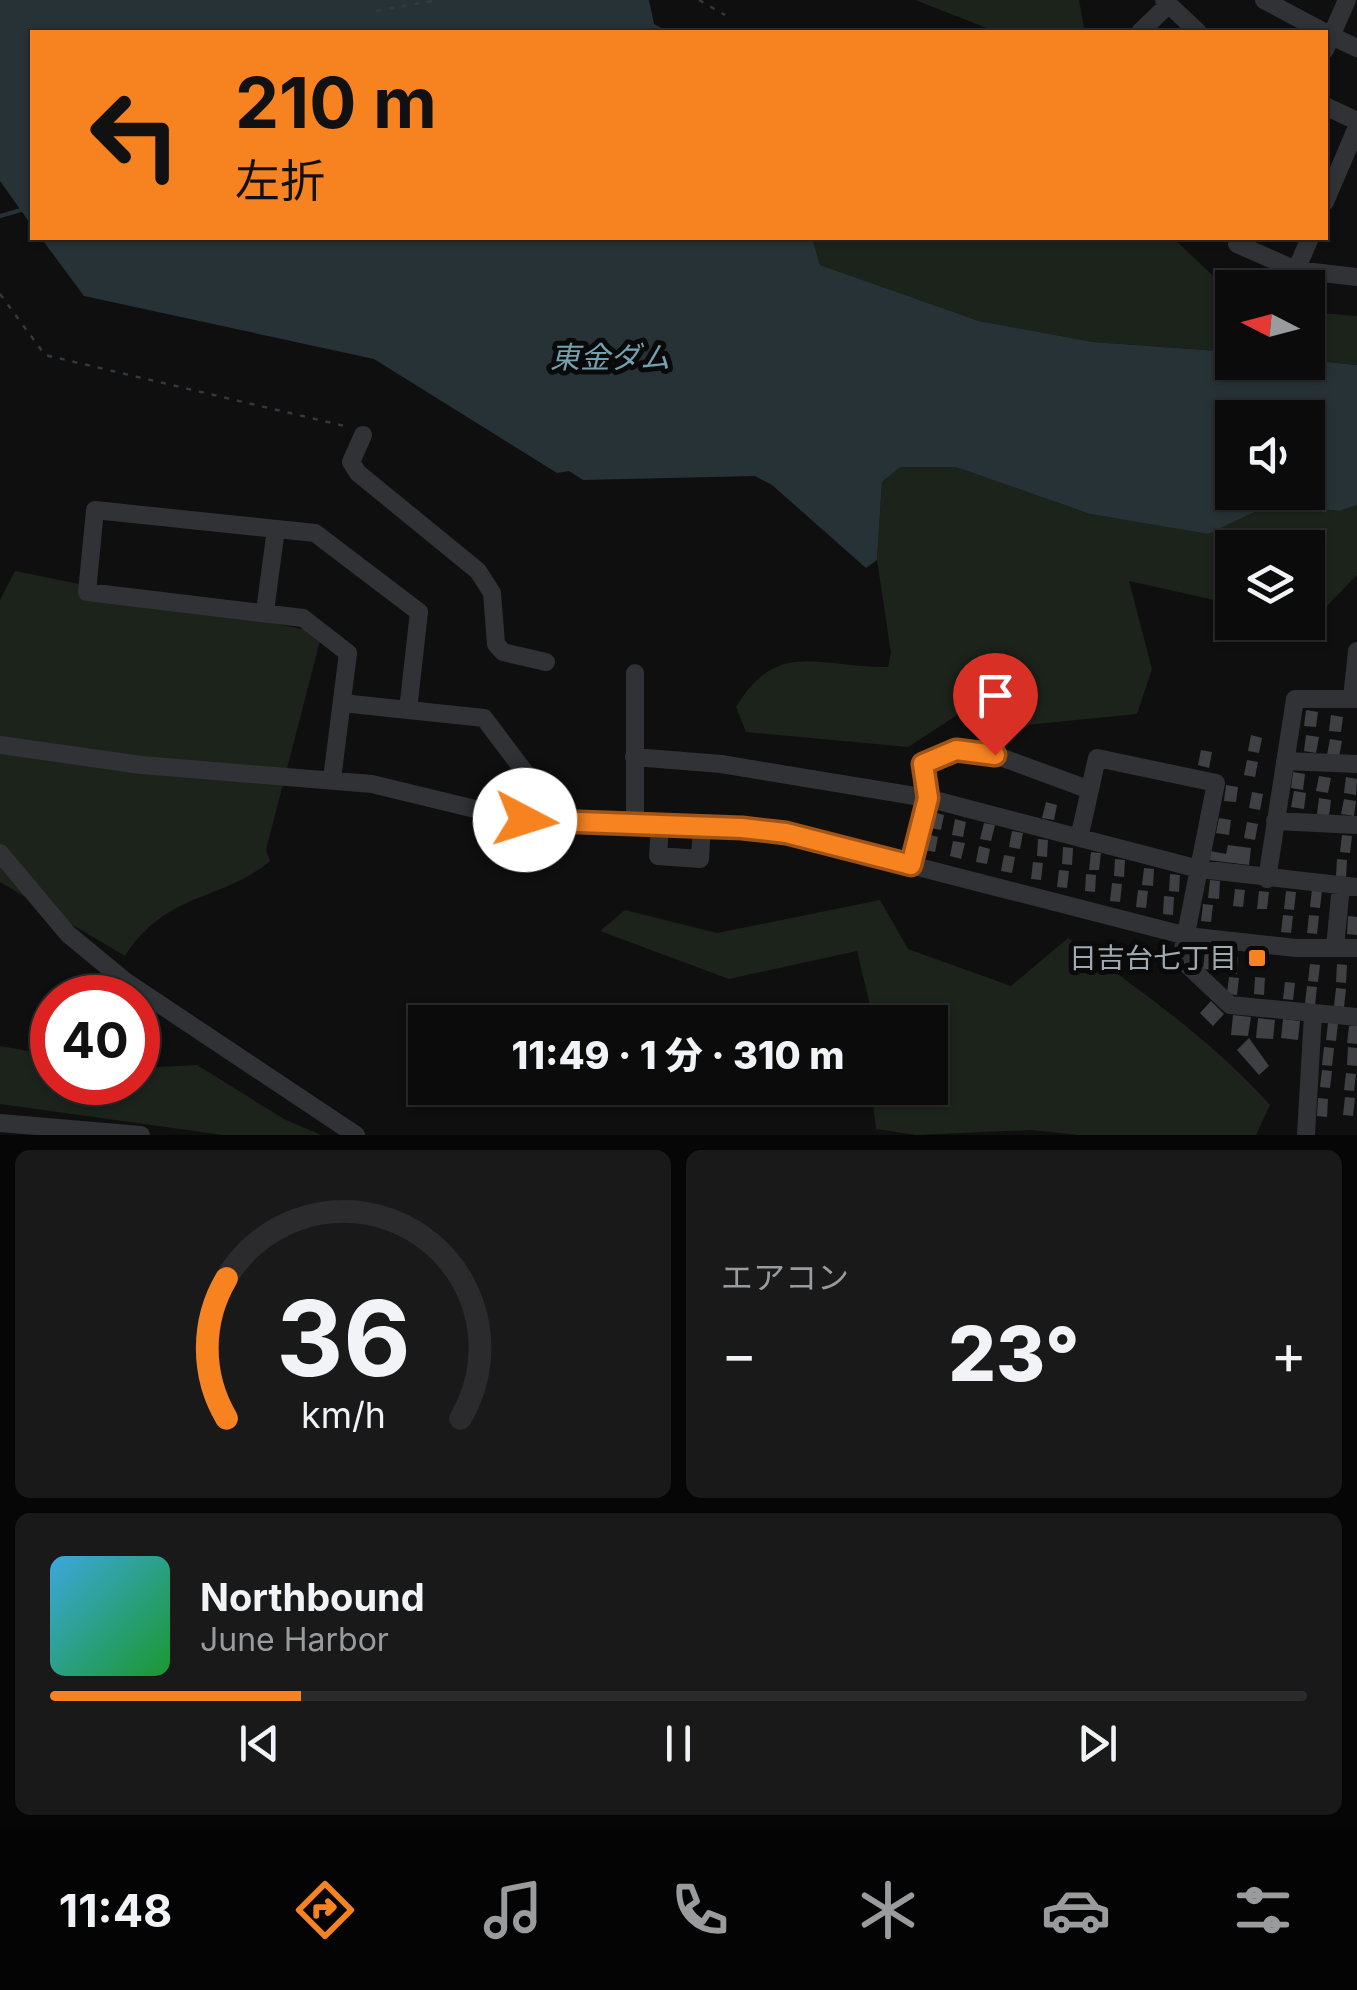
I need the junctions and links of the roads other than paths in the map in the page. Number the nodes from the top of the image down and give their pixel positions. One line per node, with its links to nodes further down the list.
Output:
1 (1264, 0): 6 (street)
2 (1347, 0): 7 (street)
3 (1165, 3): 4 (street); 5 (street)
4 (1142, 30)
5 (1196, 30)
6 (1313, 30)
7 (1328, 34)
8 (1328, 39): 9 (street)
9 (1357, 48)
10 (1328, 108): 11 (street)
11 (1357, 124): 12 (street)
12 (1328, 195)
13 (1239, 240): 15 (street)
14 (1309, 240): 15 (street)
15 (1296, 270)
16 (1325, 273): 17 (street)
17 (1356, 276)
18 (363, 435): 22 (street)
19 (276, 528): 20 (street); 20 (street); 26 (street)
20 (265, 612): 25 (street)
21 (1357, 651): 24 (street)
22 (546, 662)
23 (635, 674): 28 (street)
24 (1355, 699): 29 (street)
25 (342, 703): 26 (street); 31 (street)
26 (408, 710): 34 (street)
27 (0, 745): 31 (street)
28 (634, 757): 33 (street); 36 (street)
29 (1285, 761): 30 (street); 35 (street)
30 (1357, 764)
31 (332, 779): 34 (street)
32 (1090, 790): 33 (street); 40 (street); 43 (street)
33 (928, 798): 40 (street); 42 (street)
34 (525, 820): 36 (street)
35 (1275, 820): 39 (street); 44 (street)
36 (635, 825): 37 (street)
37 (660, 825): 38 (street); 38 (street)
38 (702, 825): 42 (street)
39 (1357, 825)
40 (1080, 834): 43 (street)
41 (0, 853): 53 (street)
42 (911, 865): 46 (street)
43 (1200, 869): 44 (street); 46 (street)
44 (1267, 880): 45 (street)
45 (1349, 886): 47 (street)
46 (1187, 936): 47 (street); 49 (street)
47 (1335, 947): 48 (street)
48 (1357, 948)
49 (1313, 1015): 50 (street); 54 (street)
50 (1357, 1017)
51 (0, 1123): 52 (street)
52 (140, 1135)
53 (356, 1135)
54 (1306, 1135)

